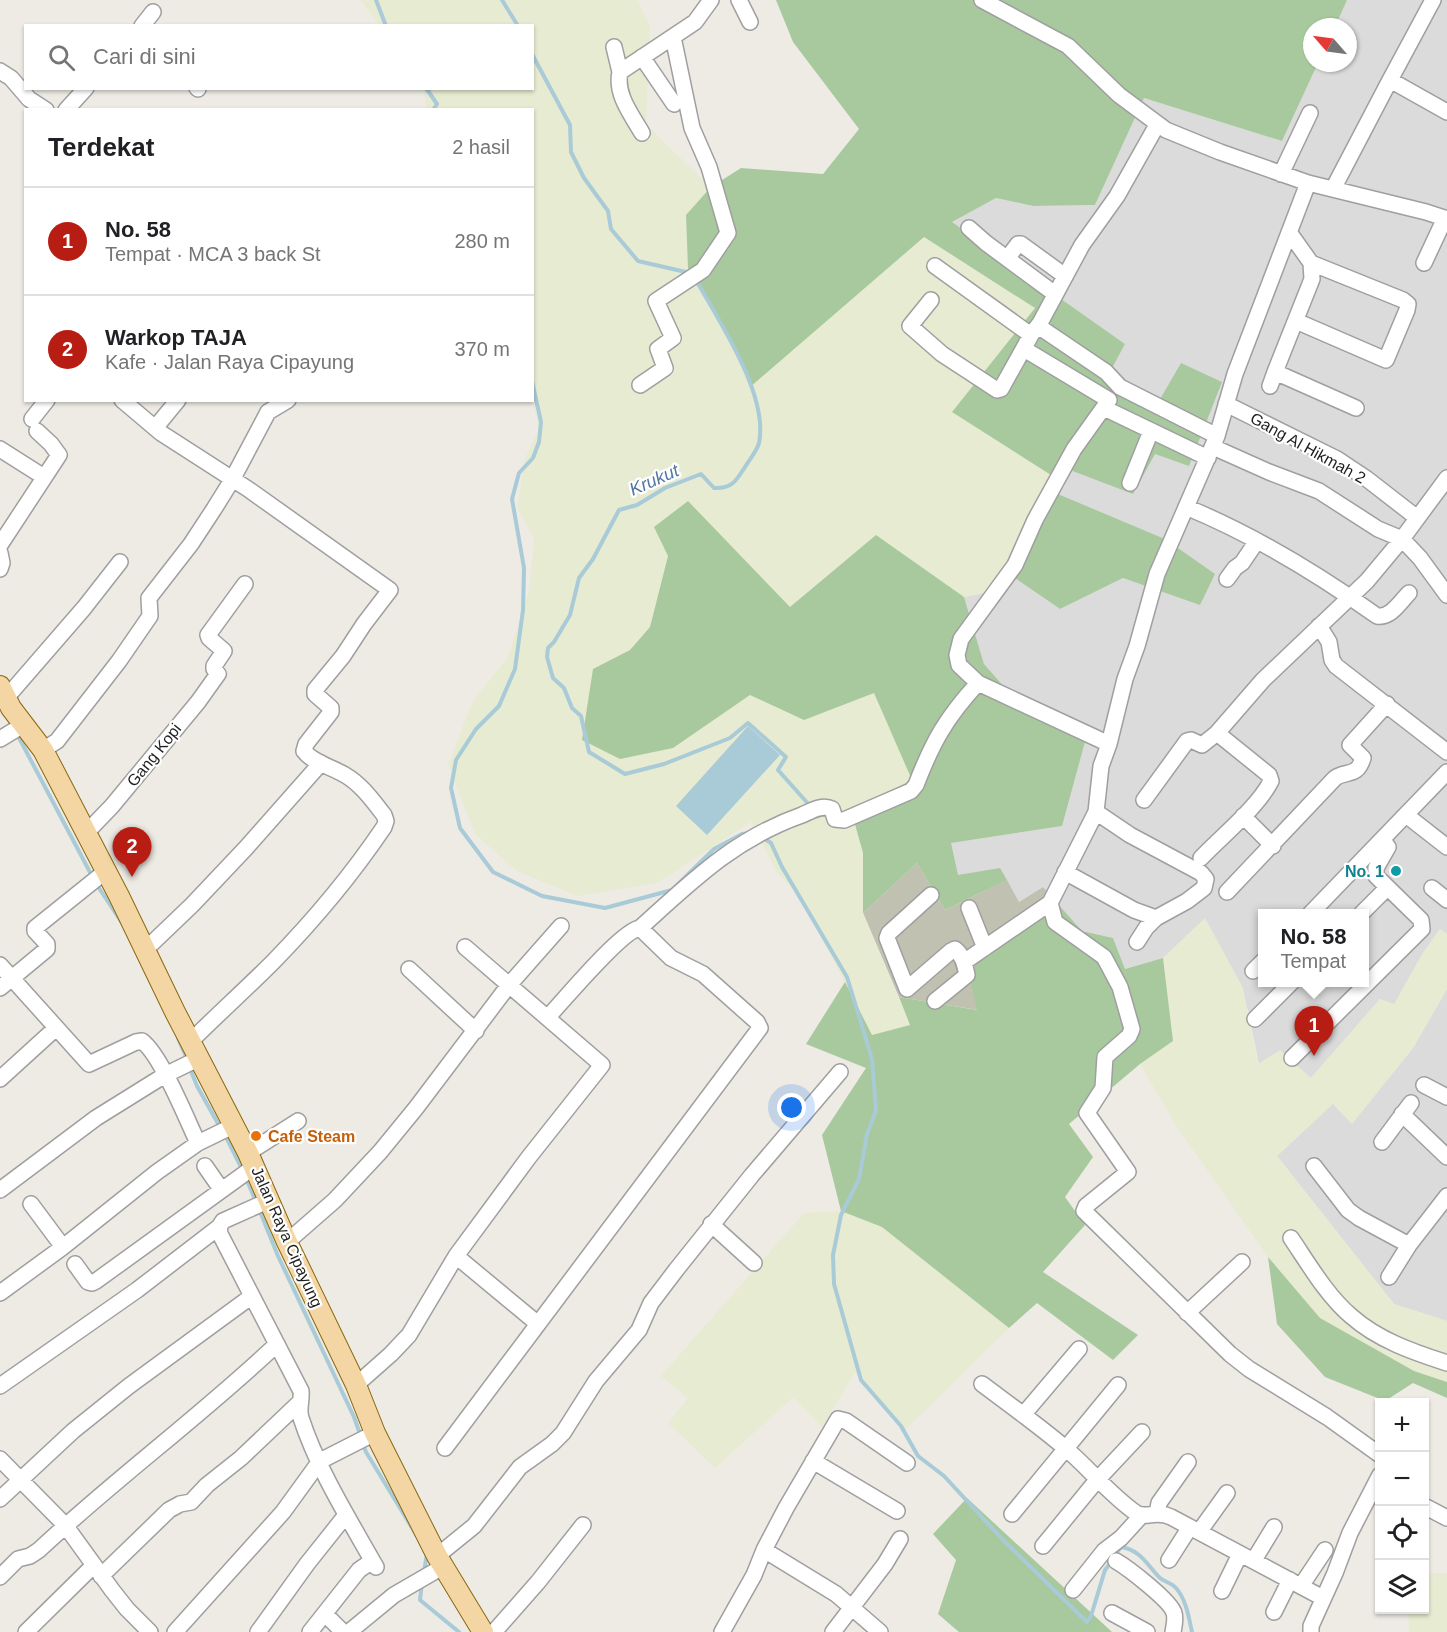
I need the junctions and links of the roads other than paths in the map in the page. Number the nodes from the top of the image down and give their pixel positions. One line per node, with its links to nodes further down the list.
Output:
1 (711, 0): 8 (street)
2 (740, 0): 6 (street)
3 (982, 0): 20 (street)
4 (1433, 0): 13 (street)
5 (153, 12): 7 (street)
6 (750, 22)
7 (144, 24)
8 (673, 38): 10 (street); 38 (street)
9 (615, 47): 12 (street)
10 (642, 57): 12 (street); 15 (street)
11 (0, 71): 16 (street)
12 (620, 72): 21 (street)
13 (1390, 80): 18 (street); 24 (street)
14 (84, 90): 17 (street)
15 (674, 104)
16 (43, 108)
17 (68, 108)
18 (1447, 112)
19 (1310, 113): 22 (street)
20 (1157, 125): 22 (street); 32 (street)
21 (642, 133)
22 (1281, 174): 23 (street)
23 (1308, 183): 24 (street); 27 (street)
24 (1333, 189): 25 (street)
25 (1446, 218): 29 (street)
26 (969, 228): 33 (street)
27 (1289, 232): 30 (street); 43 (street)
28 (1012, 252): 32 (street)
29 (1424, 262)
30 (1311, 263): 35 (street); 35 (street)
31 (935, 266): 36 (street)
32 (1065, 276): 33 (street)
33 (1055, 294): 36 (street)
34 (931, 300): 37 (street)
35 (1296, 321): 45 (street)
36 (1035, 330): 37 (street); 48 (street)
37 (1024, 349): 44 (street)
38 (640, 385)
39 (46, 402): 50 (street)
40 (124, 402): 46 (street)
41 (176, 402): 46 (street)
42 (285, 402): 52 (street)
43 (1226, 404): 48 (street); 55 (street, Gang Al Hikmah 2)
44 (1104, 408): 47 (street); 68 (street)
45 (1356, 408)
46 (155, 428): 52 (street)
47 (1151, 431): 48 (street); 53 (street)
48 (1212, 447): 54 (street); 56 (street)
49 (0, 449): 50 (street)
50 (44, 477): 58 (street)
51 (1447, 478): 55 (street)
52 (232, 480): 75 (street); 77 (street)
53 (1130, 483)
54 (1186, 507): 57 (street); 74 (street)
55 (1416, 518): 56 (street)
56 (1402, 539): 65 (street); 66 (street)
57 (1257, 541): 62 (street); 66 (street)
58 (0, 545)
59 (0, 553): 61 (street)
60 (120, 562): 69 (street)
61 (0, 569)
62 (1227, 579)
63 (245, 584): 83 (street, Gang Kopi)
64 (1409, 593): 66 (street)
65 (1447, 595)
66 (1352, 598): 67 (street)
67 (1318, 626): 70 (street); 72 (street)
68 (978, 683): 74 (street); 101 (street)
69 (3, 692): 71 (main road, Jalan Raya Cipayung)
70 (1387, 705): 76 (street); 85 (street)
71 (21, 726): 73 (street); 75 (main road, Jalan Raya Cipayung)
72 (1217, 733): 79 (street); 82 (street)
73 (2, 737)
74 (1109, 744): 80 (street)
75 (43, 750): 83 (main road, Jalan Raya Cipayung)
76 (1447, 752)
77 (321, 763): 105 (street); 119 (street)
78 (1447, 771): 81 (street)
79 (1144, 800)
80 (1096, 812): 88 (street); 99 (street)
81 (1406, 815): 84 (street); 86 (street)
82 (1243, 816): 85 (street); 87 (street)
83 (86, 833): 89 (main road, Jalan Raya Cipayung)
84 (1383, 840): 90 (street); 97 (street)
85 (1273, 846): 92 (street)
86 (1447, 847)
87 (1201, 858)
88 (1065, 872): 95 (street); 99 (street)
89 (103, 873): 105 (main road, Jalan Raya Cipayung); 110 (street)
90 (1387, 888): 98 (street); 109 (street)
91 (1432, 888): 94 (street)
92 (1227, 892)
93 (931, 895): 106 (street)
94 (1447, 900)
95 (1050, 903): 104 (street); 152 (street)
96 (969, 908): 104 (street)
97 (1315, 909)
98 (1366, 909)
99 (1156, 918): 102 (street)
100 (561, 926): 111 (street)
101 (640, 928): 115 (street); 153 (street)
102 (1137, 942)
103 (465, 947): 111 (street)
104 (985, 948): 106 (street)
105 (146, 949): 119 (main road, Jalan Raya Cipayung)
106 (964, 962): 114 (street)
107 (0, 965): 110 (street)
108 (409, 969): 118 (street)
109 (1369, 982)
110 (6, 983): 117 (street)
111 (509, 985): 115 (street); 118 (street)
112 (1287, 987): 116 (street)
113 (1364, 987): 120 (street)
114 (935, 1001)
115 (548, 1017): 145 (street)
116 (1255, 1019)
117 (56, 1028): 122 (street); 123 (street)
118 (476, 1031): 142 (street)
119 (196, 1053): 122 (street); 127 (main road, Jalan Raya Cipayung)
120 (1292, 1058)
121 (840, 1072): 139 (street)
122 (169, 1073): 128 (street); 135 (street)
123 (0, 1079)
124 (1424, 1085): 125 (street)
125 (1447, 1097)
126 (298, 1121): 132 (street)
127 (234, 1125): 128 (street); 132 (main road, Jalan Raya Cipayung)
128 (204, 1140): 144 (street)
129 (1382, 1142): 130 (street)
130 (1447, 1157)
131 (205, 1166): 134 (street)
132 (248, 1166): 134 (street); 137 (main road, Jalan Raya Cipayung)
133 (1314, 1166): 143 (street)
134 (221, 1189): 148 (street)
135 (0, 1190)
136 (1447, 1196): 143 (street)
137 (267, 1201): 140 (street); 142 (main road, Jalan Raya Cipayung)
138 (31, 1204): 144 (street)
139 (711, 1224): 146 (street); 196 (street)
140 (219, 1227): 151 (street); 160 (street)
141 (1290, 1238): 156 (street)
142 (287, 1242): 158 (main road, Jalan Raya Cipayung)
143 (1409, 1245): 149 (street)
144 (63, 1247): 150 (street)
145 (456, 1256): 153 (street); 158 (street)
146 (754, 1263)
147 (1242, 1263): 152 (street)
148 (75, 1264)
149 (1389, 1277)
150 (0, 1293)
151 (252, 1296): 154 (street); 173 (street)
152 (1187, 1313): 167 (street)
153 (538, 1324): 165 (street)
154 (277, 1344): 161 (street); 185 (street)
155 (1079, 1349): 162 (street)
156 (1447, 1363)
157 (982, 1384): 162 (street)
158 (356, 1385): 164 (main road, Jalan Raya Cipayung)
159 (1118, 1385): 166 (street)
160 (0, 1386)
161 (300, 1402): 169 (street); 197 (street)
162 (1023, 1415): 166 (street)
163 (1142, 1431): 174 (street)
164 (372, 1434): 169 (street); 196 (main road, Jalan Raya Cipayung)
165 (446, 1448)
166 (1065, 1448): 174 (street); 181 (street)
167 (1376, 1452)
168 (0, 1459): 173 (street)
169 (320, 1461): 182 (street); 209 (street)
170 (813, 1461): 172 (street); 179 (street); 191 (street)
171 (1188, 1462): 180 (street)
172 (906, 1463)
173 (21, 1479): 177 (street); 185 (street)
174 (1096, 1480): 183 (street); 190 (street)
175 (1375, 1486): 202 (street)
176 (1227, 1493): 188 (street)
177 (0, 1499)
178 (1429, 1508): 184 (street)
179 (897, 1511)
180 (1157, 1513): 183 (street); 188 (street)
181 (1012, 1514)
182 (346, 1515): 210 (street); 211 (street)
183 (1141, 1516): 200 (street)
184 (1447, 1518)
185 (65, 1525): 197 (street); 198 (street)
186 (583, 1525): 215 (street)
187 (1274, 1527): 193 (street)
188 (1194, 1529): 193 (street); 194 (street)
189 (900, 1539): 203 (street)
190 (1043, 1546)
191 (764, 1550): 203 (street); 216 (street)
192 (1325, 1550): 199 (street)
193 (1247, 1557): 199 (street); 201 (street)
194 (1169, 1560)
195 (1116, 1561): 220 (street)
196 (437, 1566): 213 (street); 214 (main road, Jalan Raya Cipayung)
197 (97, 1571): 207 (street); 208 (street)
198 (0, 1577)
199 (1295, 1583): 202 (street); 204 (street)
200 (1073, 1590)
201 (1222, 1591)
202 (1323, 1598): 221 (street)
203 (851, 1606): 217 (street); 218 (street)
204 (1274, 1612)
205 (1112, 1613): 219 (street)
206 (330, 1620): 212 (street)
207 (26, 1632)
208 (150, 1632)
209 (175, 1632)
210 (258, 1632)
211 (310, 1632)
212 (343, 1632)
213 (349, 1632)
214 (483, 1632)
215 (494, 1632)
216 (722, 1632)
217 (833, 1632)
218 (880, 1632)
219 (1147, 1632)
220 (1173, 1632)
221 (1311, 1632)

